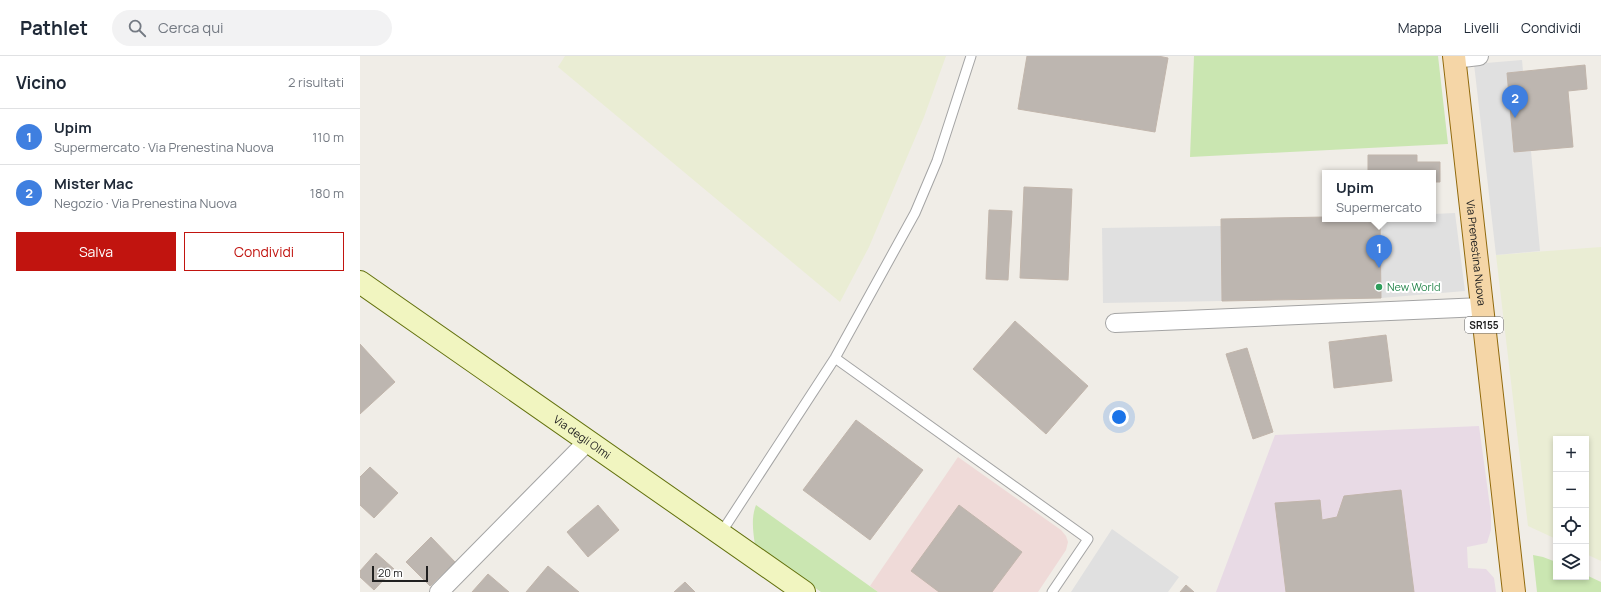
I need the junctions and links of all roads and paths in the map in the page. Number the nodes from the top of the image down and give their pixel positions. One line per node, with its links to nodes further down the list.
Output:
1 (971, 56): 7 (lane)
2 (1479, 56): 3 (street)
3 (1454, 57): 5 (main road, Via Prenestina Nuova / SR155)
4 (360, 282): 8 (street, Via degli Olmi)
5 (1482, 307): 6 (street); 13 (main road, Via Prenestina Nuova / SR155)
6 (1115, 323)
7 (835, 358): 9 (lane); 12 (lane)
8 (588, 441): 9 (street, Via degli Olmi); 10 (street)
9 (721, 533): 11 (street, Via degli Olmi)
10 (439, 592)
11 (804, 592)
12 (1052, 592)
13 (1514, 592)

